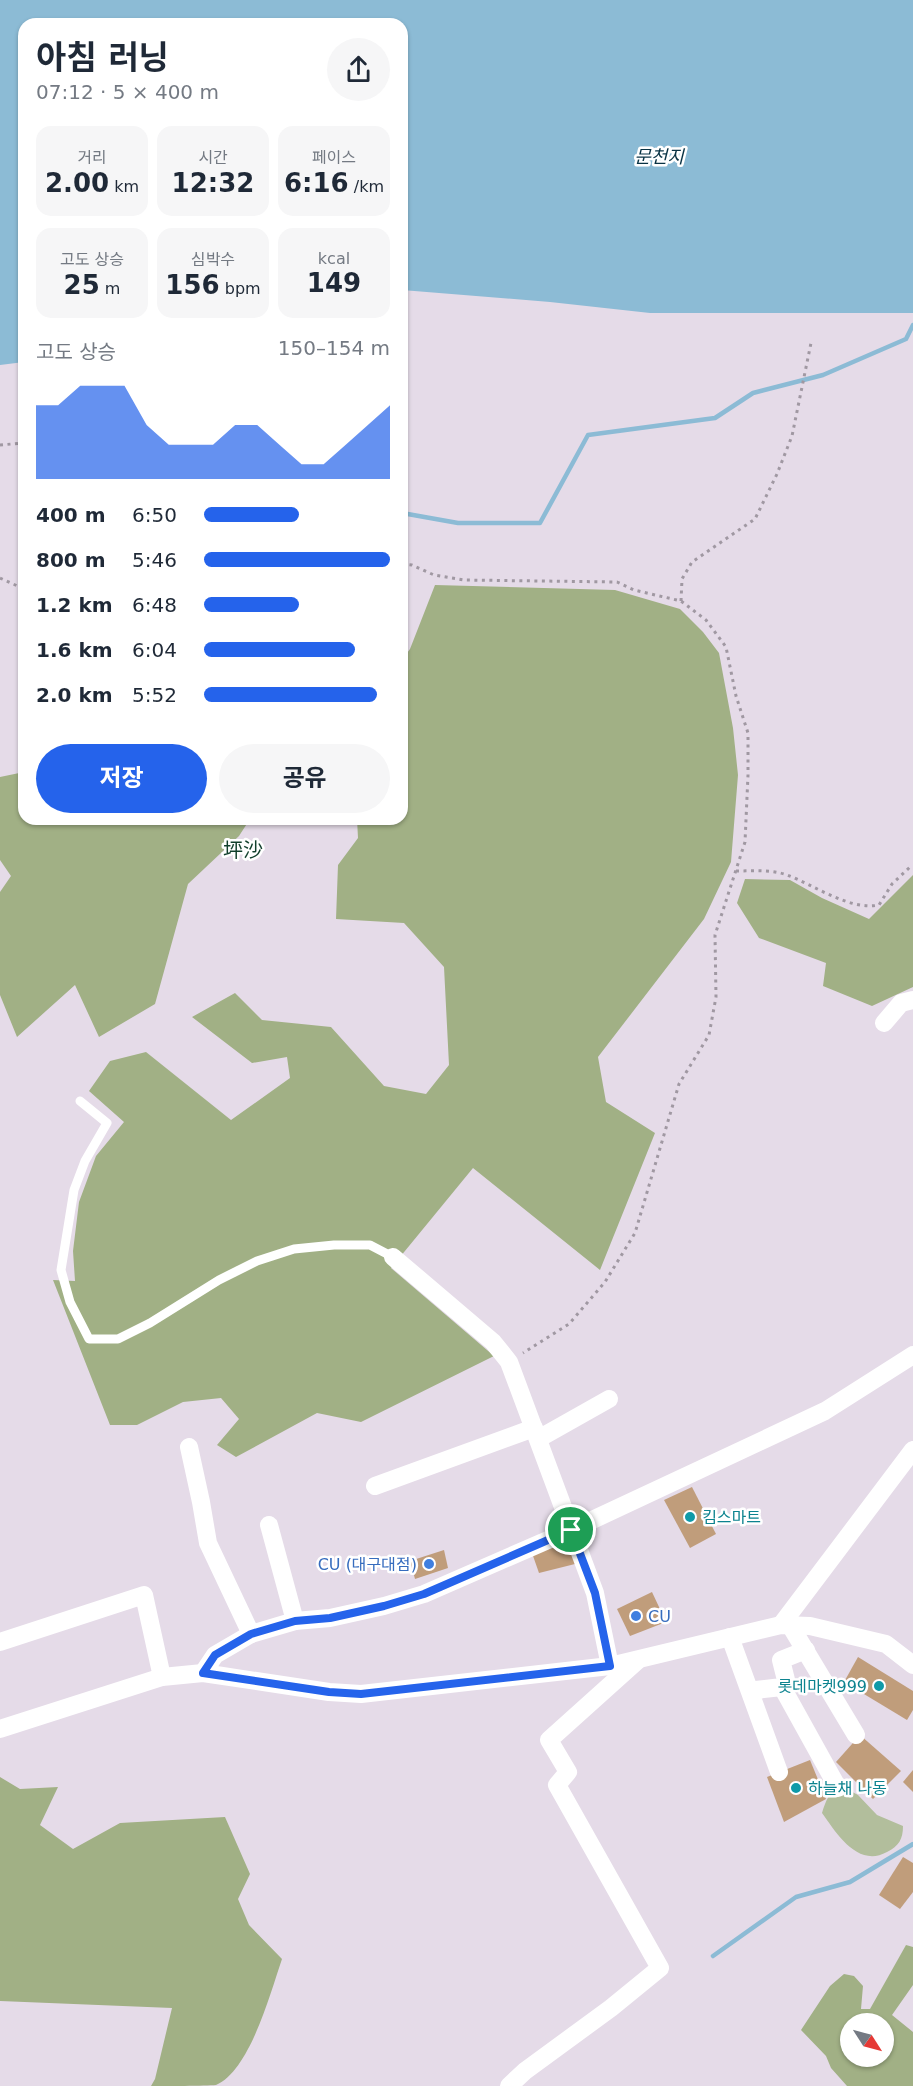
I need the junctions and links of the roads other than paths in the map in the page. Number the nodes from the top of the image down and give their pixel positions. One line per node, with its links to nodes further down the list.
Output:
1 (913, 1000): 2 (street)
2 (884, 1023)
3 (80, 1101): 4 (lane)
4 (393, 1257): 7 (street)
5 (913, 1355): 12 (street)
6 (609, 1399): 7 (street)
7 (536, 1434): 10 (street); 12 (street)
8 (189, 1447): 15 (street)
9 (913, 1450): 14 (street)
10 (375, 1486)
11 (269, 1525): 13 (street)
12 (571, 1530): 13 (street); 21 (street)
13 (295, 1621): 15 (street)
14 (785, 1625): 16 (street); 18 (street); 20 (street)
15 (251, 1634): 22 (street)
16 (733, 1636): 19 (street); 25 (street); 25 (street)
17 (0, 1642): 23 (street)
18 (806, 1650): 24 (street); 27 (street)
19 (639, 1659): 21 (street); 29 (street)
20 (913, 1665)
21 (610, 1666): 22 (street)
22 (203, 1673): 23 (street)
23 (162, 1677): 26 (street)
24 (782, 1687): 25 (street); 28 (street)
25 (756, 1690)
26 (0, 1729)
27 (856, 1735)
28 (838, 1788)
29 (509, 2086)

